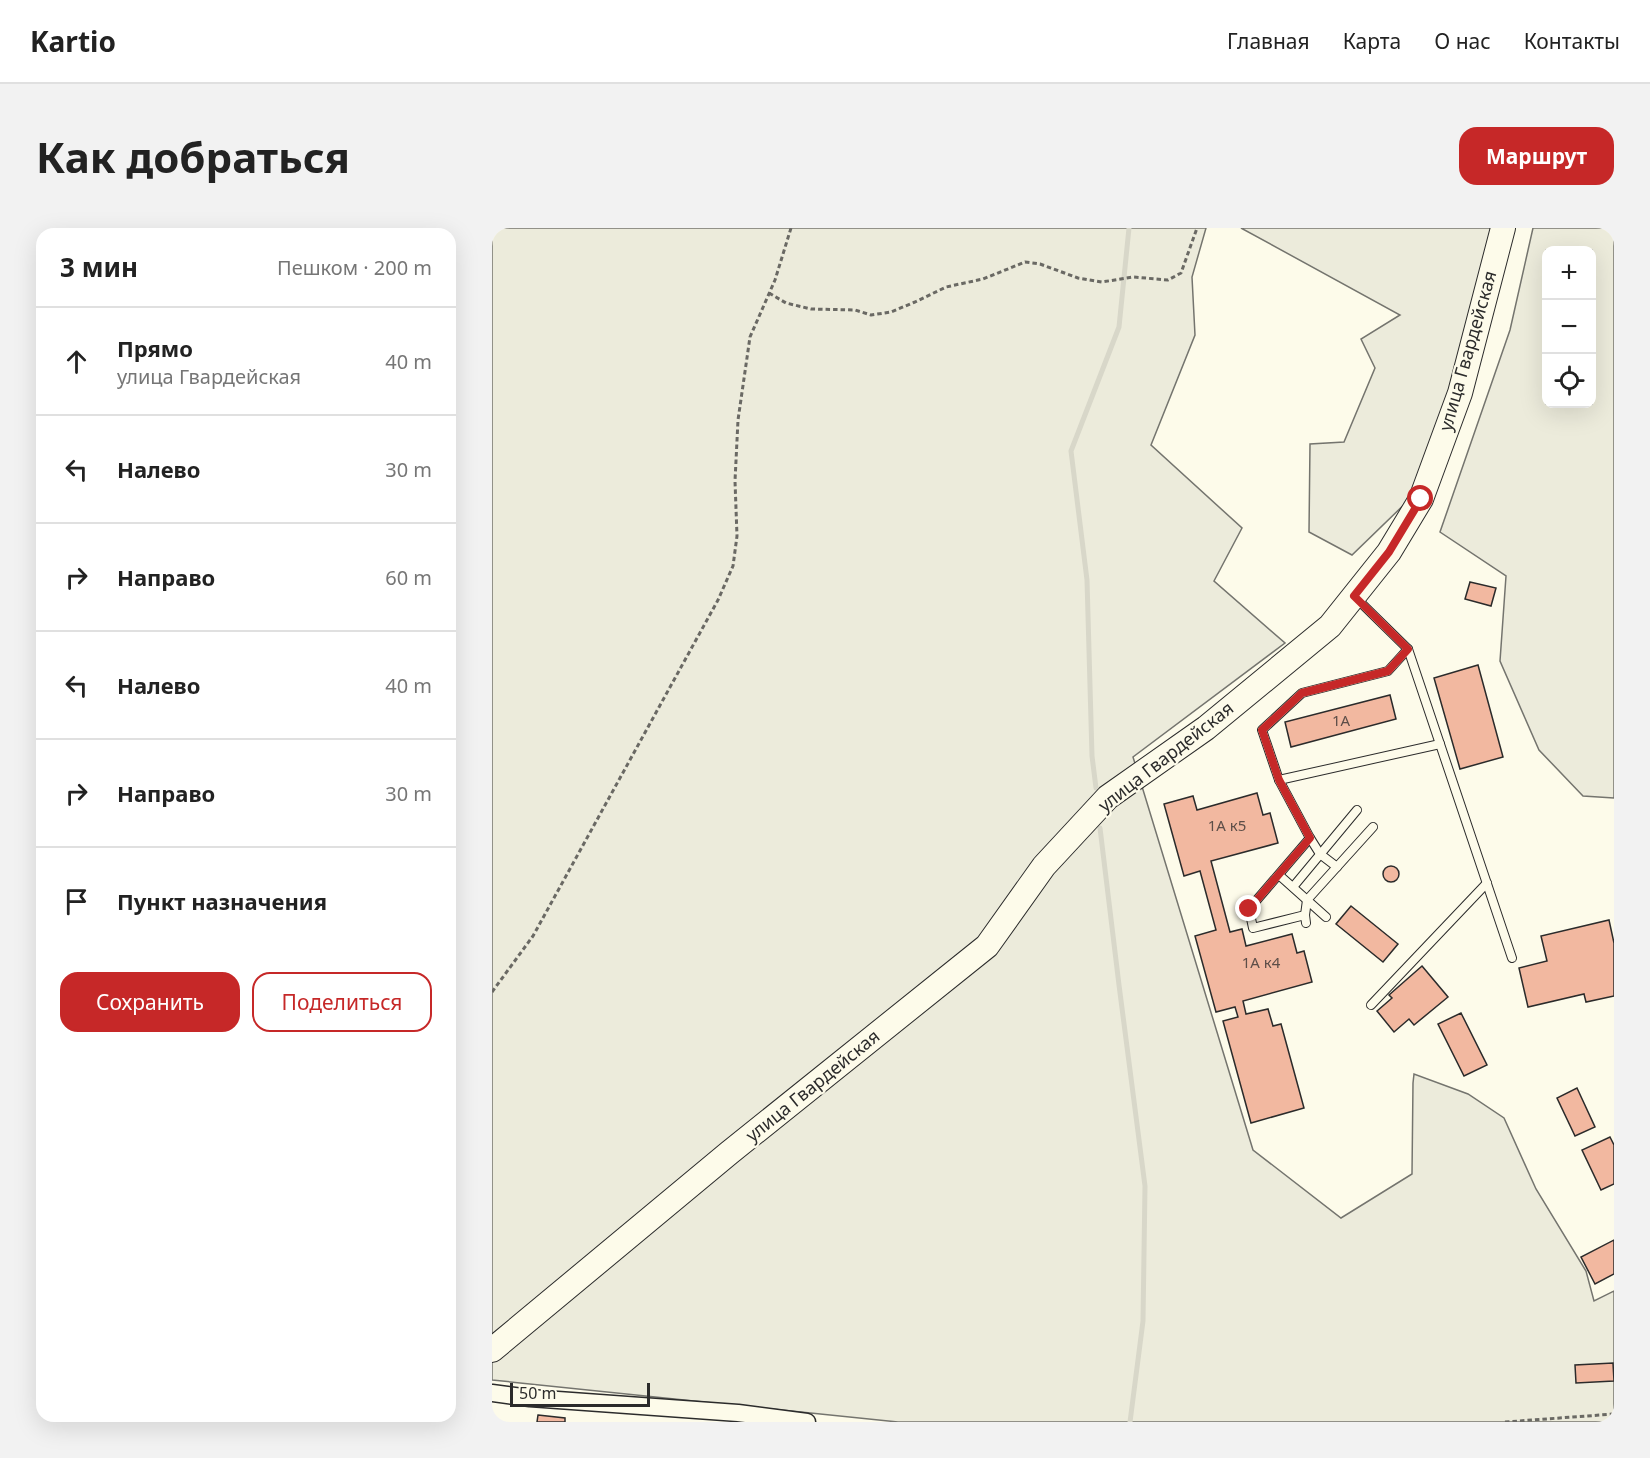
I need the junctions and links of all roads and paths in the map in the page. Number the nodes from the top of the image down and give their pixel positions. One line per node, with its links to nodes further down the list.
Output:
1 (790, 228): 4 (path)
2 (1197, 228): 4 (path)
3 (1503, 228): 5 (street, улица Гвардейская)
4 (769, 293): 20 (path)
5 (1354, 596): 6 (lane); 22 (street, улица Гвардейская)
6 (1408, 649): 7 (lane); 8 (lane)
7 (1440, 744): 8 (lane); 15 (lane)
8 (1279, 780): 11 (lane)
9 (1357, 810): 12 (lane)
10 (1373, 827): 13 (lane)
11 (1310, 838): 12 (lane); 14 (lane)
12 (1320, 854): 13 (lane); 16 (lane)
13 (1337, 867): 17 (lane)
14 (1279, 874): 16 (lane); 17 (lane)
15 (1487, 884): 19 (lane); 21 (lane)
16 (1293, 887): 17 (lane)
17 (1307, 900): 18 (lane)
18 (1326, 917)
19 (1512, 958)
20 (492, 992)
21 (1371, 1005)
22 (492, 1350)
23 (492, 1393): 25 (street)
24 (1614, 1414): 27 (path)
25 (736, 1418): 26 (street)
26 (807, 1422)
27 (1505, 1422)

